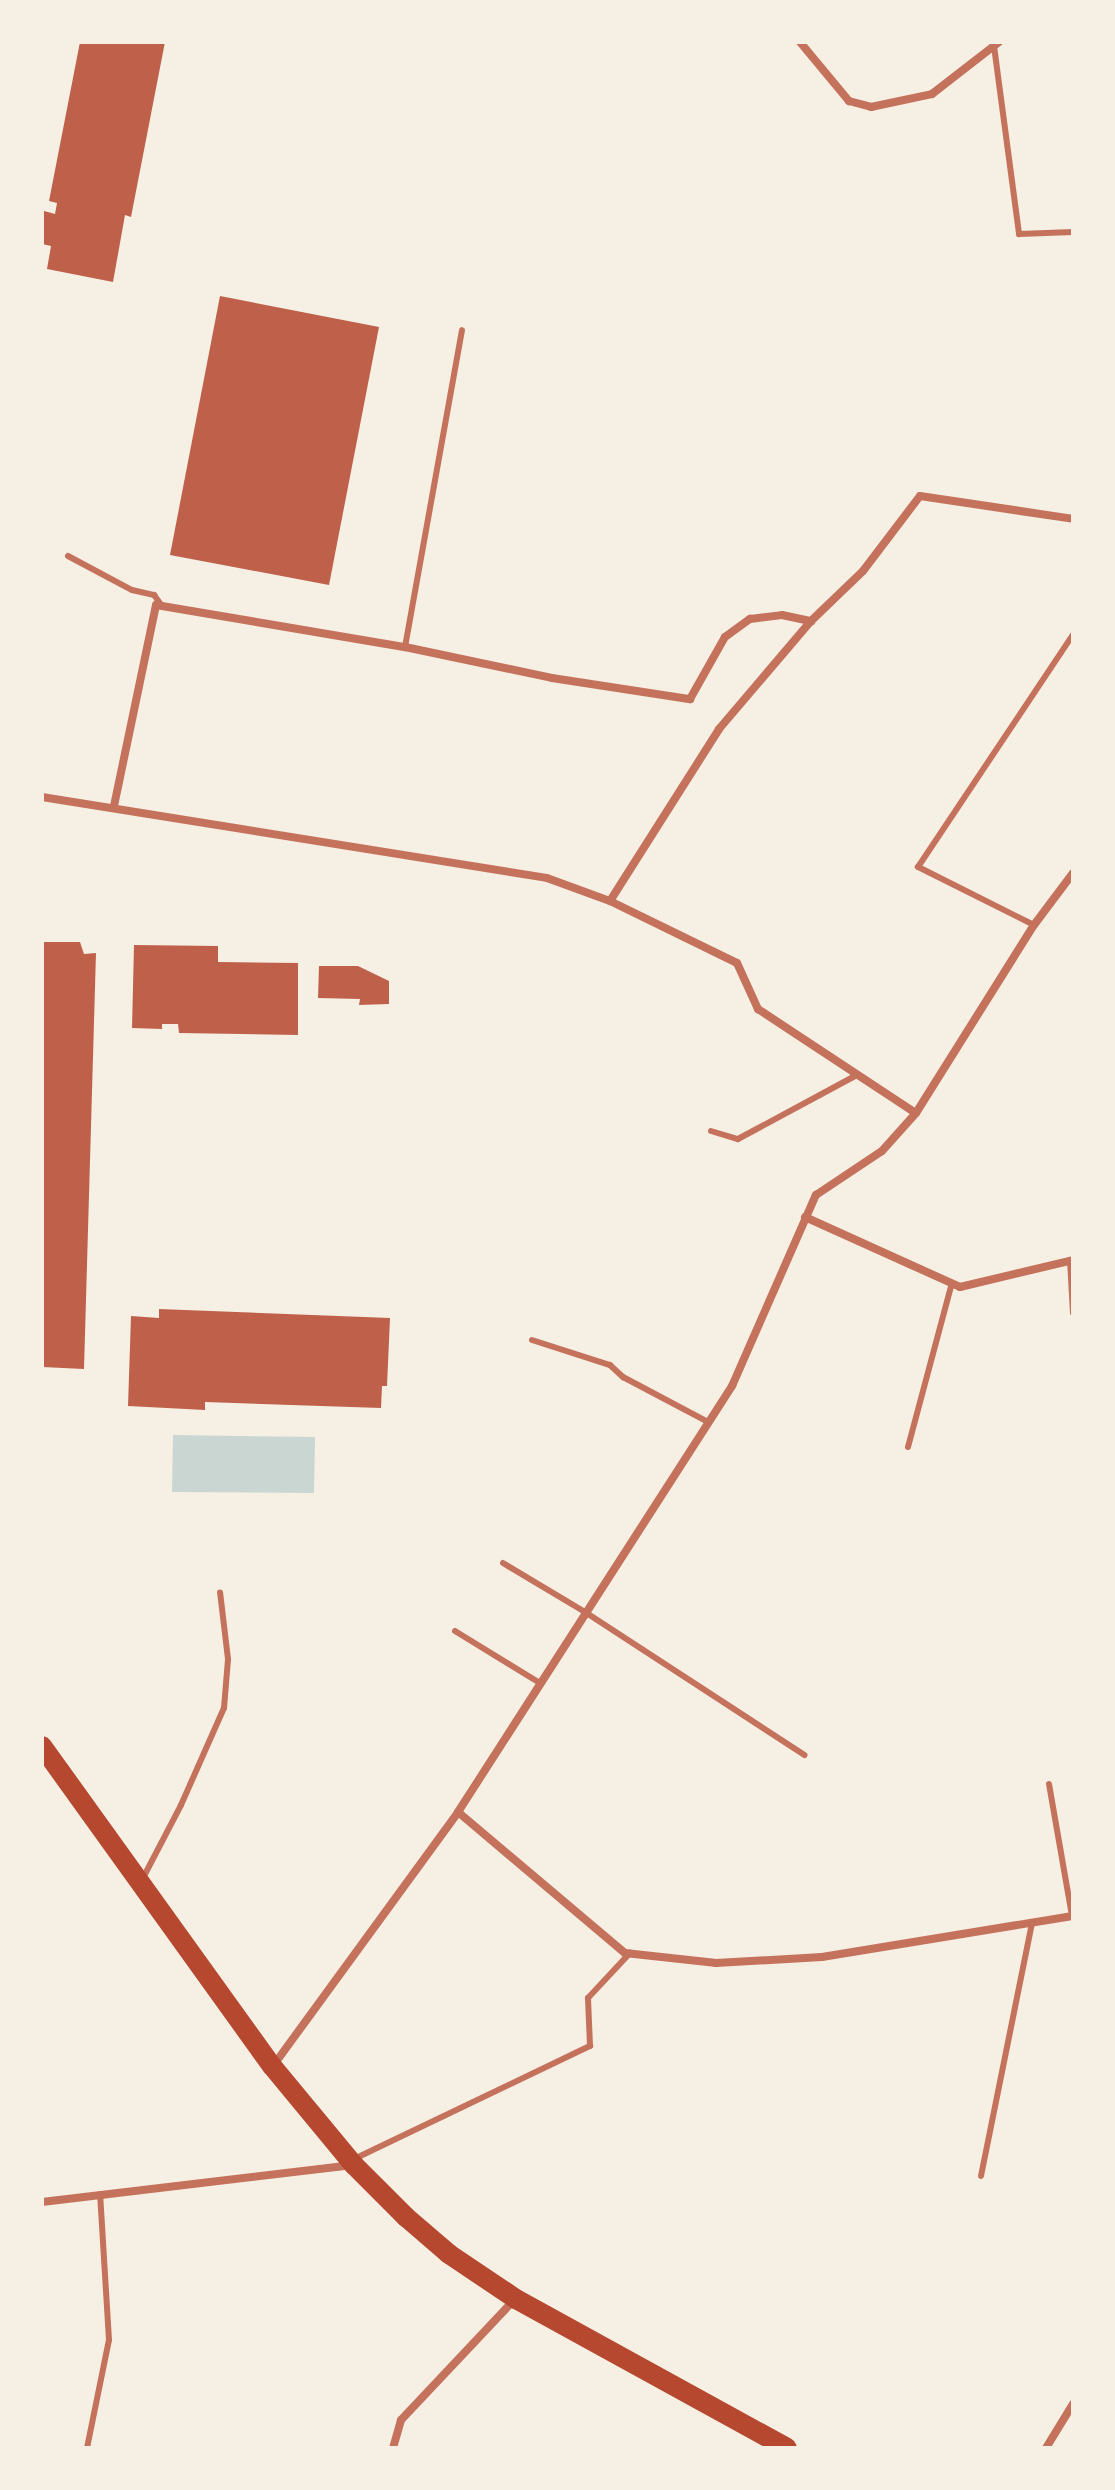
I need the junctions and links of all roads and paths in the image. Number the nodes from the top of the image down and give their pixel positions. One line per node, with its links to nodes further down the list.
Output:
1 (800, 42): 2 (street)
2 (996, 44): 3 (lane)
3 (1073, 232)
4 (462, 330): 10 (lane)
5 (1073, 519): 8 (street)
6 (68, 556): 7 (lane)
7 (163, 607): 10 (street); 12 (street)
8 (811, 621): 10 (street); 14 (street)
9 (1073, 635): 15 (lane)
10 (405, 647)
11 (42, 797): 12 (street)
12 (114, 806): 14 (street)
13 (1073, 873): 15 (street)
14 (610, 901): 16 (street)
15 (1034, 925): 17 (street)
16 (857, 1075): 17 (street); 18 (lane)
17 (916, 1113): 19 (street)
18 (711, 1131)
19 (805, 1217): 21 (street); 24 (street)
20 (1072, 1260): 21 (street); 22 (lane)
21 (952, 1283): 25 (lane)
22 (1073, 1313)
23 (532, 1340): 24 (lane)
24 (708, 1422): 28 (street)
25 (908, 1447)
26 (503, 1563): 28 (lane)
27 (220, 1592): 35 (lane)
28 (585, 1612): 30 (street); 32 (lane)
29 (455, 1631): 30 (lane)
30 (540, 1683): 34 (street)
31 (42, 1746): 35 (main road)
32 (804, 1755)
33 (1049, 1784): 36 (lane)
34 (458, 1812): 38 (street); 39 (street)
35 (142, 1881): 39 (main road)
36 (1072, 1916): 37 (street)
37 (1032, 1923): 38 (street); 41 (lane)
38 (630, 1953): 40 (lane)
39 (272, 2066): 40 (main road)
40 (352, 2162): 42 (street); 44 (main road)
41 (981, 2176)
42 (100, 2194): 43 (street); 46 (lane)
43 (42, 2202)
44 (516, 2299): 47 (street); 48 (main road)
45 (1073, 2404): 49 (street)
46 (87, 2448)
47 (393, 2448)
48 (787, 2448)
49 (1046, 2448)

